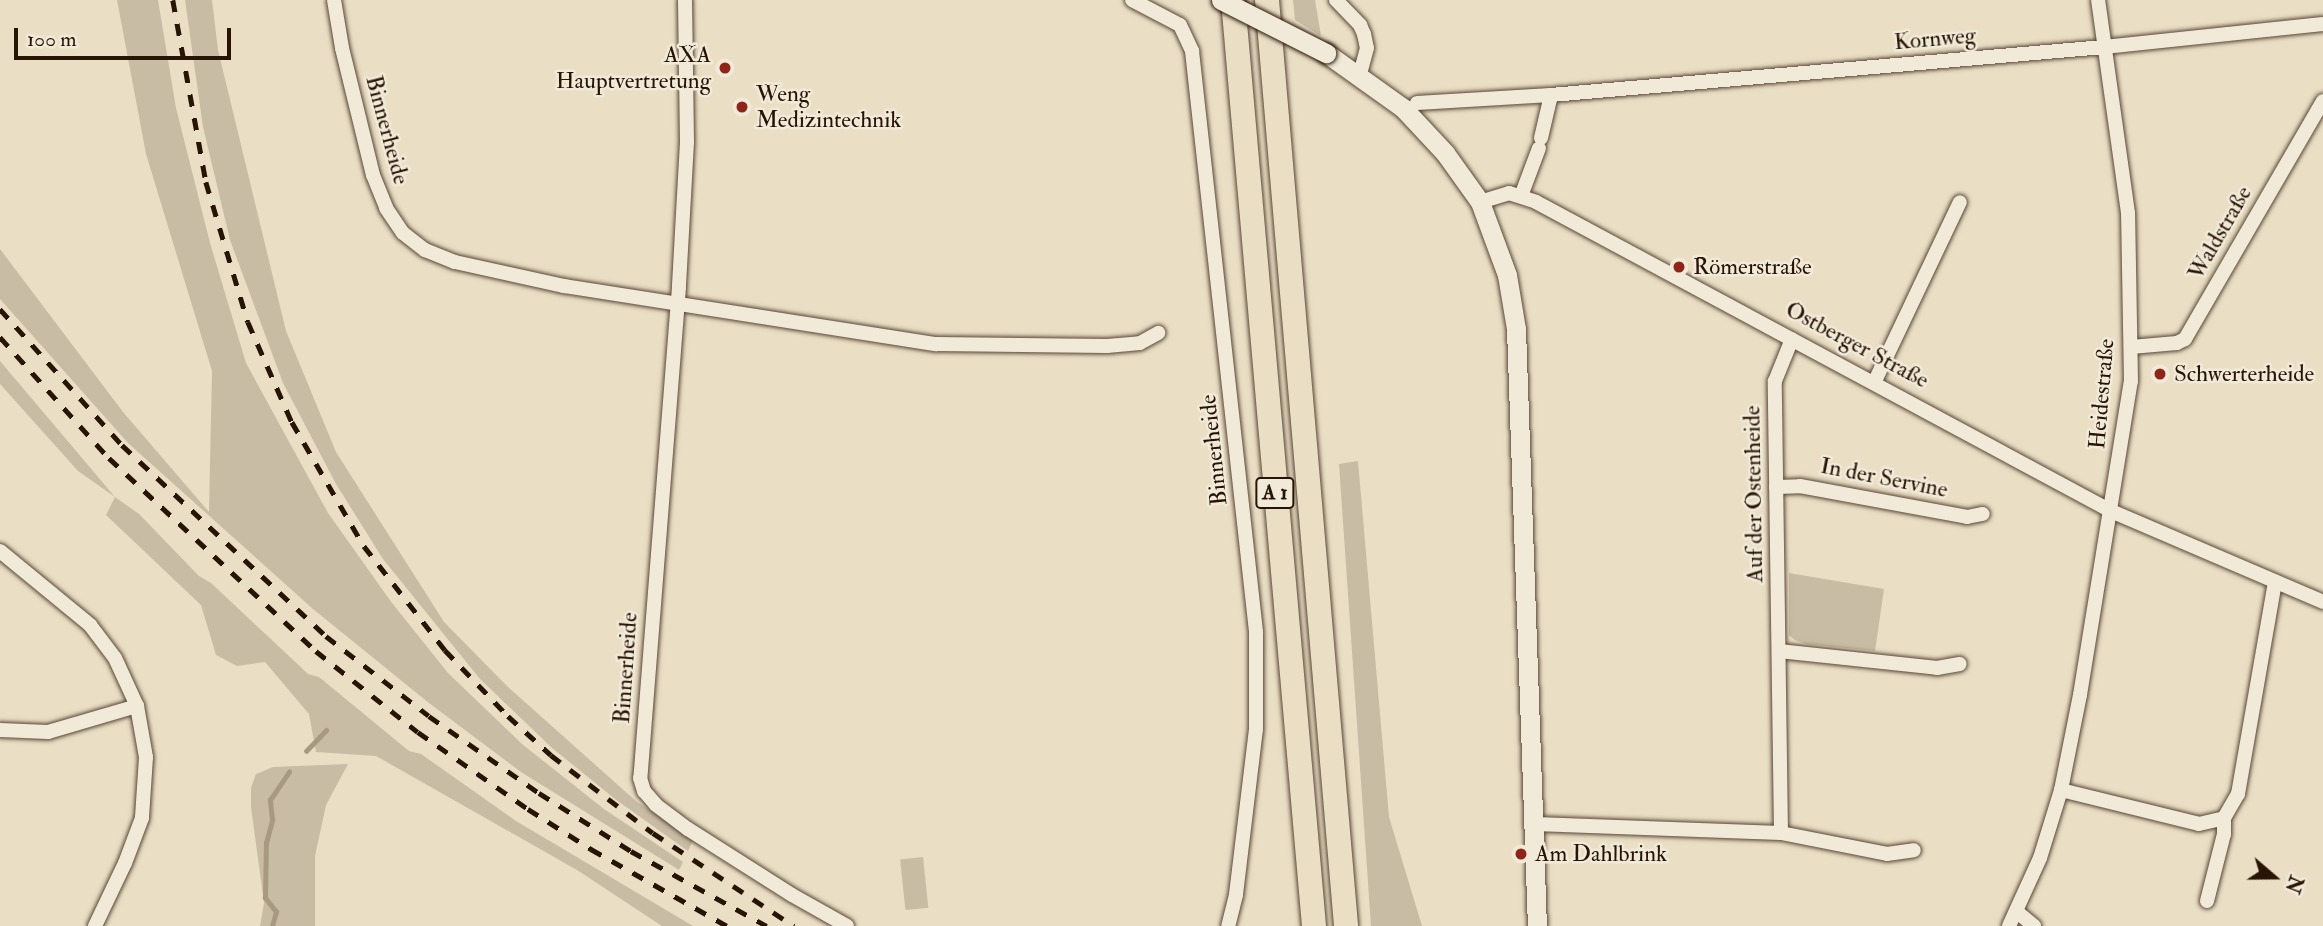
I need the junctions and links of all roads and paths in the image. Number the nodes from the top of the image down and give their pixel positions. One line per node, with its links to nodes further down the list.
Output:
1 (334, 0): 18 (street, Binnerheide)
2 (685, 0): 18 (street, Binnerheide)
3 (1132, 0): 42 (street, Binnerheide)
4 (1222, 0): 11 (street, bridge)
5 (1233, 0): 43 (highway, A 1)
6 (1267, 0): 44 (highway, A 1)
7 (1336, 0): 11 (street)
8 (2098, 0): 10 (street, Heidestraße)
9 (2323, 24): 10 (street, Kornweg)
10 (2104, 47): 12 (street, Kornweg); 21 (street, Heidestraße)
11 (1360, 75): 16 (street)
12 (1551, 95): 14 (street, Kornweg); 15 (street)
13 (2323, 101): 21 (street, Waldstraße)
14 (1417, 103)
15 (1521, 196): 16 (street); 20 (street, Ostberger Straße)
16 (1480, 202): 35 (street)
17 (1960, 202): 22 (street)
18 (677, 304): 19 (street, Binnerheide); 41 (street, Binnerheide)
19 (1158, 333)
20 (1792, 339): 22 (street, Ostberger Straße); 23 (street, Auf der Ostenheide)
21 (2131, 347): 24 (street, Heidestraße)
22 (1874, 383): 24 (street, Ostberger Straße)
23 (1776, 487): 25 (street, In der Servine); 29 (street, Auf der Ostenheide)
24 (2111, 511): 27 (street, Ostberger Straße); 33 (street, Heidestraße)
25 (1983, 514)
26 (0, 551): 31 (street)
27 (2275, 583): 28 (street, Ostberger Straße); 34 (street)
28 (2323, 602)
29 (1779, 651): 30 (street); 36 (street, Auf der Ostenheide)
30 (1960, 664)
31 (137, 706): 32 (street); 40 (street)
32 (0, 730)
33 (2061, 790): 34 (street); 39 (street, Heidestraße)
34 (2224, 818): 38 (street)
35 (1535, 824): 36 (street); 45 (street)
36 (1781, 833): 37 (street)
37 (1914, 850)
38 (2207, 901)
39 (2017, 912): 46 (street, Heidestraße); 47 (street)
40 (94, 926)
41 (847, 926)
42 (1228, 926)
43 (1314, 926)
44 (1346, 926)
45 (1537, 926)
46 (2009, 926)
47 (2034, 926)

